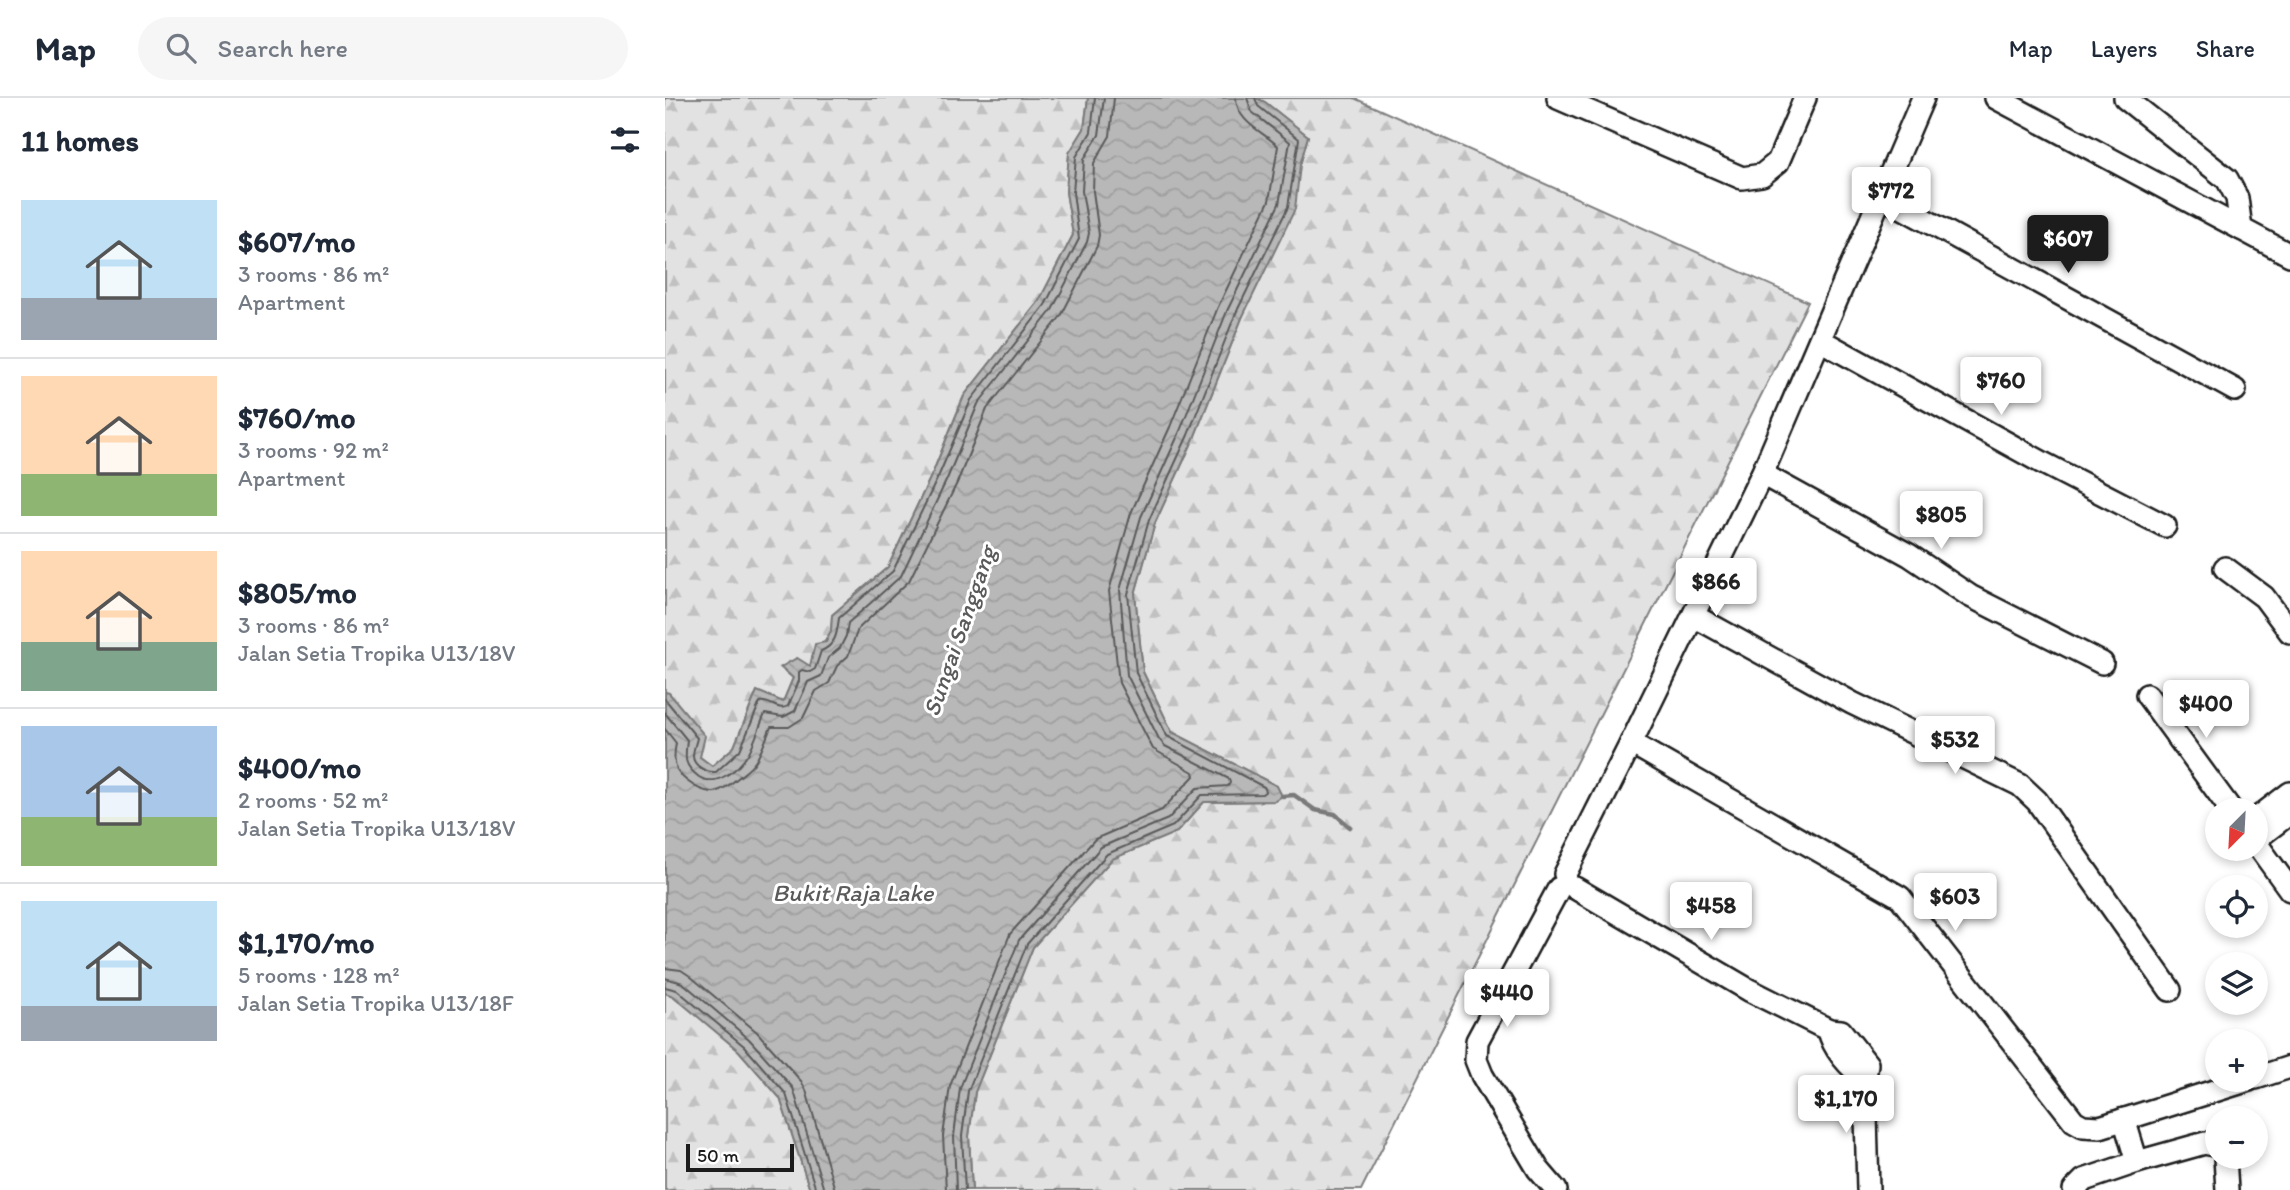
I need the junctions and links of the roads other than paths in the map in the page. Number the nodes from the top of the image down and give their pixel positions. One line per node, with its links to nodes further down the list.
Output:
1 (1558, 98): 2 (street)
2 (1805, 98)
3 (1923, 98): 6 (street)
4 (1996, 98): 7 (street)
5 (2125, 98): 7 (street)
6 (1881, 196): 9 (street); 10 (street)
7 (2241, 229): 8 (street)
8 (2290, 255)
9 (1820, 340): 11 (street); 12 (street)
10 (2235, 390)
11 (1762, 474): 14 (street); 16 (street)
12 (2165, 526)
13 (2225, 568): 15 (street)
14 (1694, 616): 18 (street); 27 (street)
15 (2290, 632)
16 (2102, 663)
17 (2147, 695): 20 (street)
18 (1632, 743): 25 (street); 31 (street)
19 (2290, 793): 21 (street)
20 (2222, 798)
21 (2268, 810)
22 (2290, 813): 23 (street)
23 (2268, 831)
24 (2268, 858): 26 (street)
25 (1566, 883): 35 (street); 37 (street)
26 (2290, 890)
27 (2170, 990)
28 (2290, 1067): 29 (street)
29 (2268, 1074)
30 (2211, 1092): 31 (street)
31 (2124, 1119): 33 (street)
32 (2205, 1143): 33 (street)
33 (2137, 1162): 38 (street)
34 (2226, 1169): 39 (street)
35 (1540, 1180): 36 (street)
36 (1556, 1190)
37 (1868, 1190)
38 (2074, 1190)
39 (2227, 1190)

